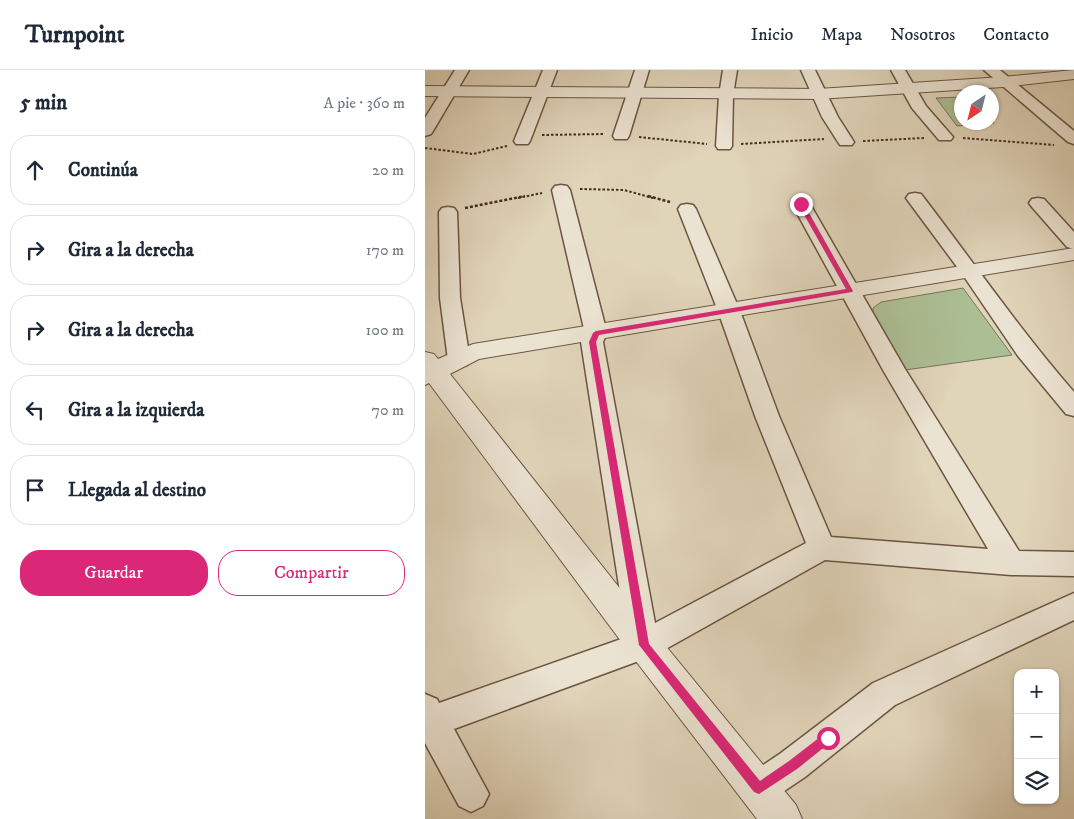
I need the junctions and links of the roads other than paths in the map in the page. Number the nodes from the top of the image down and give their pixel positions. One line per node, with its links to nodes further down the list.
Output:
1 (462, 70): 12 (street)
2 (550, 70): 13 (street)
3 (642, 70): 14 (street)
4 (730, 70): 15 (street)
5 (808, 70): 16 (street)
6 (898, 70): 10 (street)
7 (991, 70): 9 (street)
8 (1074, 74): 9 (street)
9 (1003, 82): 10 (street); 20 (street)
10 (908, 88): 16 (street); 19 (street)
11 (425, 91): 12 (street)
12 (450, 91): 13 (street); 17 (street)
13 (542, 92): 14 (street); 21 (street)
14 (636, 94): 15 (street); 18 (street)
15 (726, 94): 16 (street); 23 (street)
16 (818, 94): 22 (street)
17 (425, 131)
18 (621, 136)
19 (945, 137)
20 (1074, 139)
21 (522, 141)
22 (846, 142)
23 (724, 146)
24 (561, 190): 35 (street)
25 (915, 198): 32 (street)
26 (1038, 203): 30 (street)
27 (801, 204): 33 (street)
28 (687, 208): 34 (street)
29 (448, 212): 36 (street)
30 (1074, 244)
31 (1074, 254): 32 (street)
32 (970, 271): 33 (street); 37 (street)
33 (850, 291): 34 (street); 39 (street)
34 (729, 310): 35 (street); 38 (street)
35 (596, 333): 36 (street); 42 (street)
36 (436, 367): 42 (street)
37 (1074, 408)
38 (822, 548): 39 (street); 42 (street)
39 (1011, 563): 40 (street)
40 (1074, 564)
41 (1074, 606): 44 (street)
42 (644, 645): 43 (street); 44 (street)
43 (427, 718): 45 (street)
44 (759, 788): 46 (street)
45 (471, 794)
46 (783, 819)

